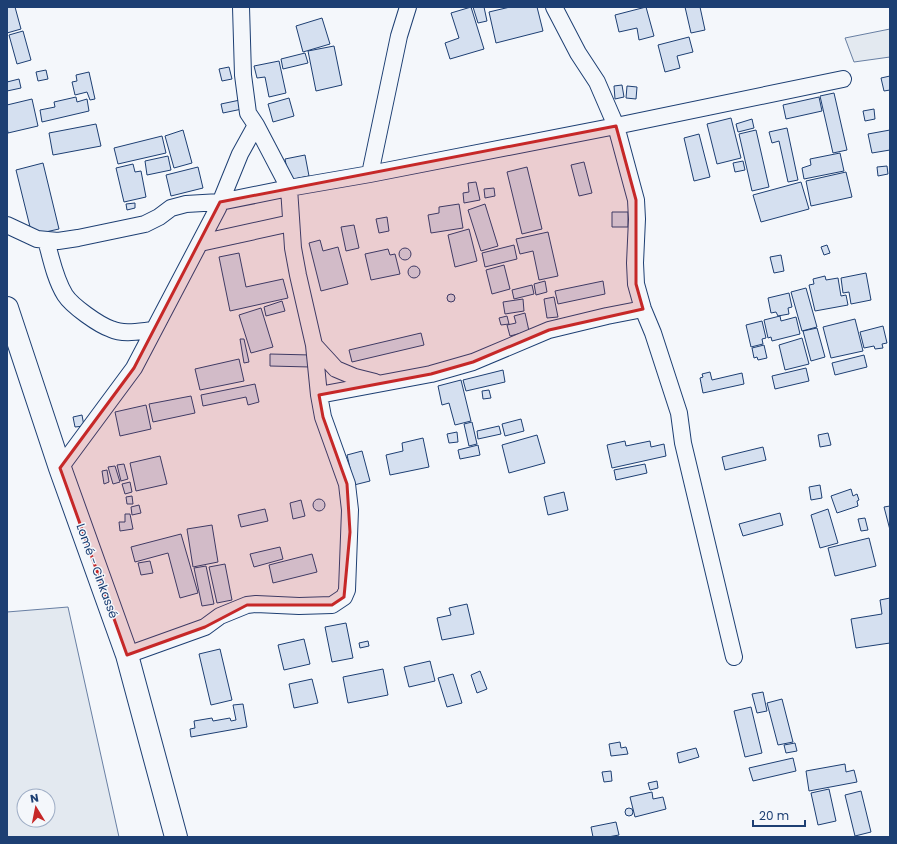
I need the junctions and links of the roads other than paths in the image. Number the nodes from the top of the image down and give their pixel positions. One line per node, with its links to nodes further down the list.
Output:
1 (241, 7): 5 (street)
2 (408, 7): 7 (street)
3 (554, 7): 6 (street)
4 (843, 79): 6 (street)
5 (256, 125): 8 (street); 9 (street)
6 (616, 126): 7 (street); 15 (street)
7 (370, 174): 8 (street)
8 (289, 188): 9 (street); 10 (street)
9 (220, 202): 12 (street); 13 (street)
10 (291, 224): 13 (street); 17 (street)
11 (7, 226): 12 (street)
12 (46, 240): 16 (street)
13 (200, 243): 16 (street)
14 (7, 308): 20 (highway, Lomé - Cinkassé)
15 (643, 309): 18 (street); 22 (street)
16 (154, 330): 20 (street)
17 (314, 345): 18 (street); 19 (street)
18 (383, 384): 19 (street)
19 (319, 395): 21 (street)
20 (60, 468): 21 (highway, Lomé - Cinkassé)
21 (127, 655): 23 (highway, Lomé - Cinkassé)
22 (734, 657)
23 (176, 837)

